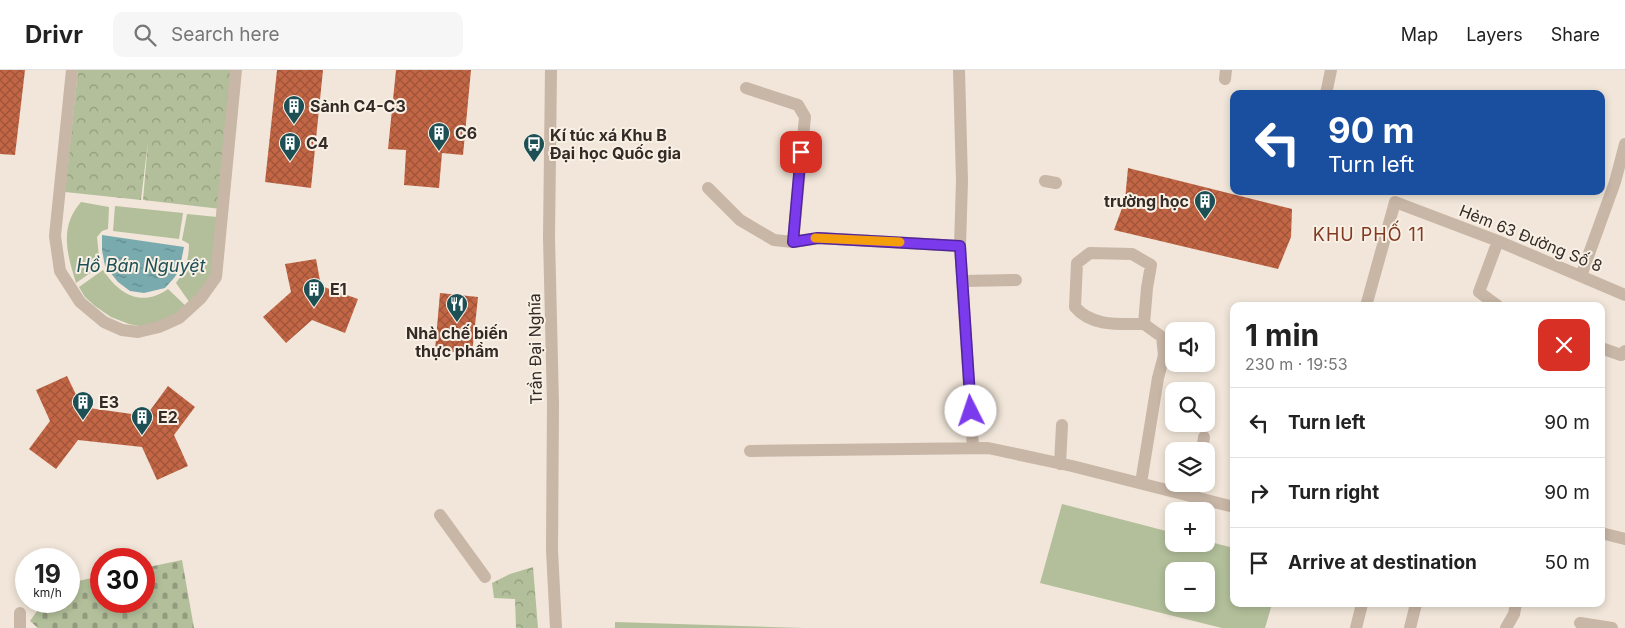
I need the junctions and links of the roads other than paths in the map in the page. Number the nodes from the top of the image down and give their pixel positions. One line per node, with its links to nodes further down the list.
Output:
1 (72, 70): 2 (street)
2 (236, 70)
3 (551, 70): 42 (street, Trần Đại Nghĩa)
4 (959, 70): 12 (street)
5 (1331, 70): 7 (street)
6 (746, 88): 11 (street)
7 (1327, 90)
8 (1625, 144): 13 (street)
9 (708, 188): 11 (street)
10 (1498, 240): 13 (street, Hẻm 63 Đường Số 8); 17 (street, Hẻm 63 Đường Số 8); 18 (street)
11 (793, 242): 12 (street)
12 (960, 246): 15 (street)
13 (1581, 276): 16 (street, Hẻm 63 Đường Số 8)
14 (1016, 280): 15 (street)
15 (963, 281): 25 (street)
16 (1625, 294)
17 (1367, 302)
18 (1493, 302)
19 (1144, 324): 19 (street); 28 (street)
20 (1605, 349): 21 (street)
21 (1625, 350)
22 (1062, 425): 27 (street)
23 (1204, 437): 24 (street)
24 (1203, 442)
25 (973, 448): 26 (street); 27 (street)
26 (750, 451)
27 (1060, 464): 28 (street)
28 (1141, 483): 29 (street)
29 (1165, 486)
30 (1200, 492): 31 (street)
31 (1230, 505)
32 (440, 515): 35 (street)
33 (1605, 534): 34 (street)
34 (1625, 539)
35 (485, 577)
36 (1361, 607): 43 (street)
37 (1415, 607): 44 (street)
38 (1515, 607): 45 (street)
39 (20, 613): 41 (street)
40 (1580, 623): 46 (street)
41 (20, 628)
42 (556, 628)
43 (1356, 628)
44 (1410, 628)
45 (1506, 628)
46 (1612, 628)

